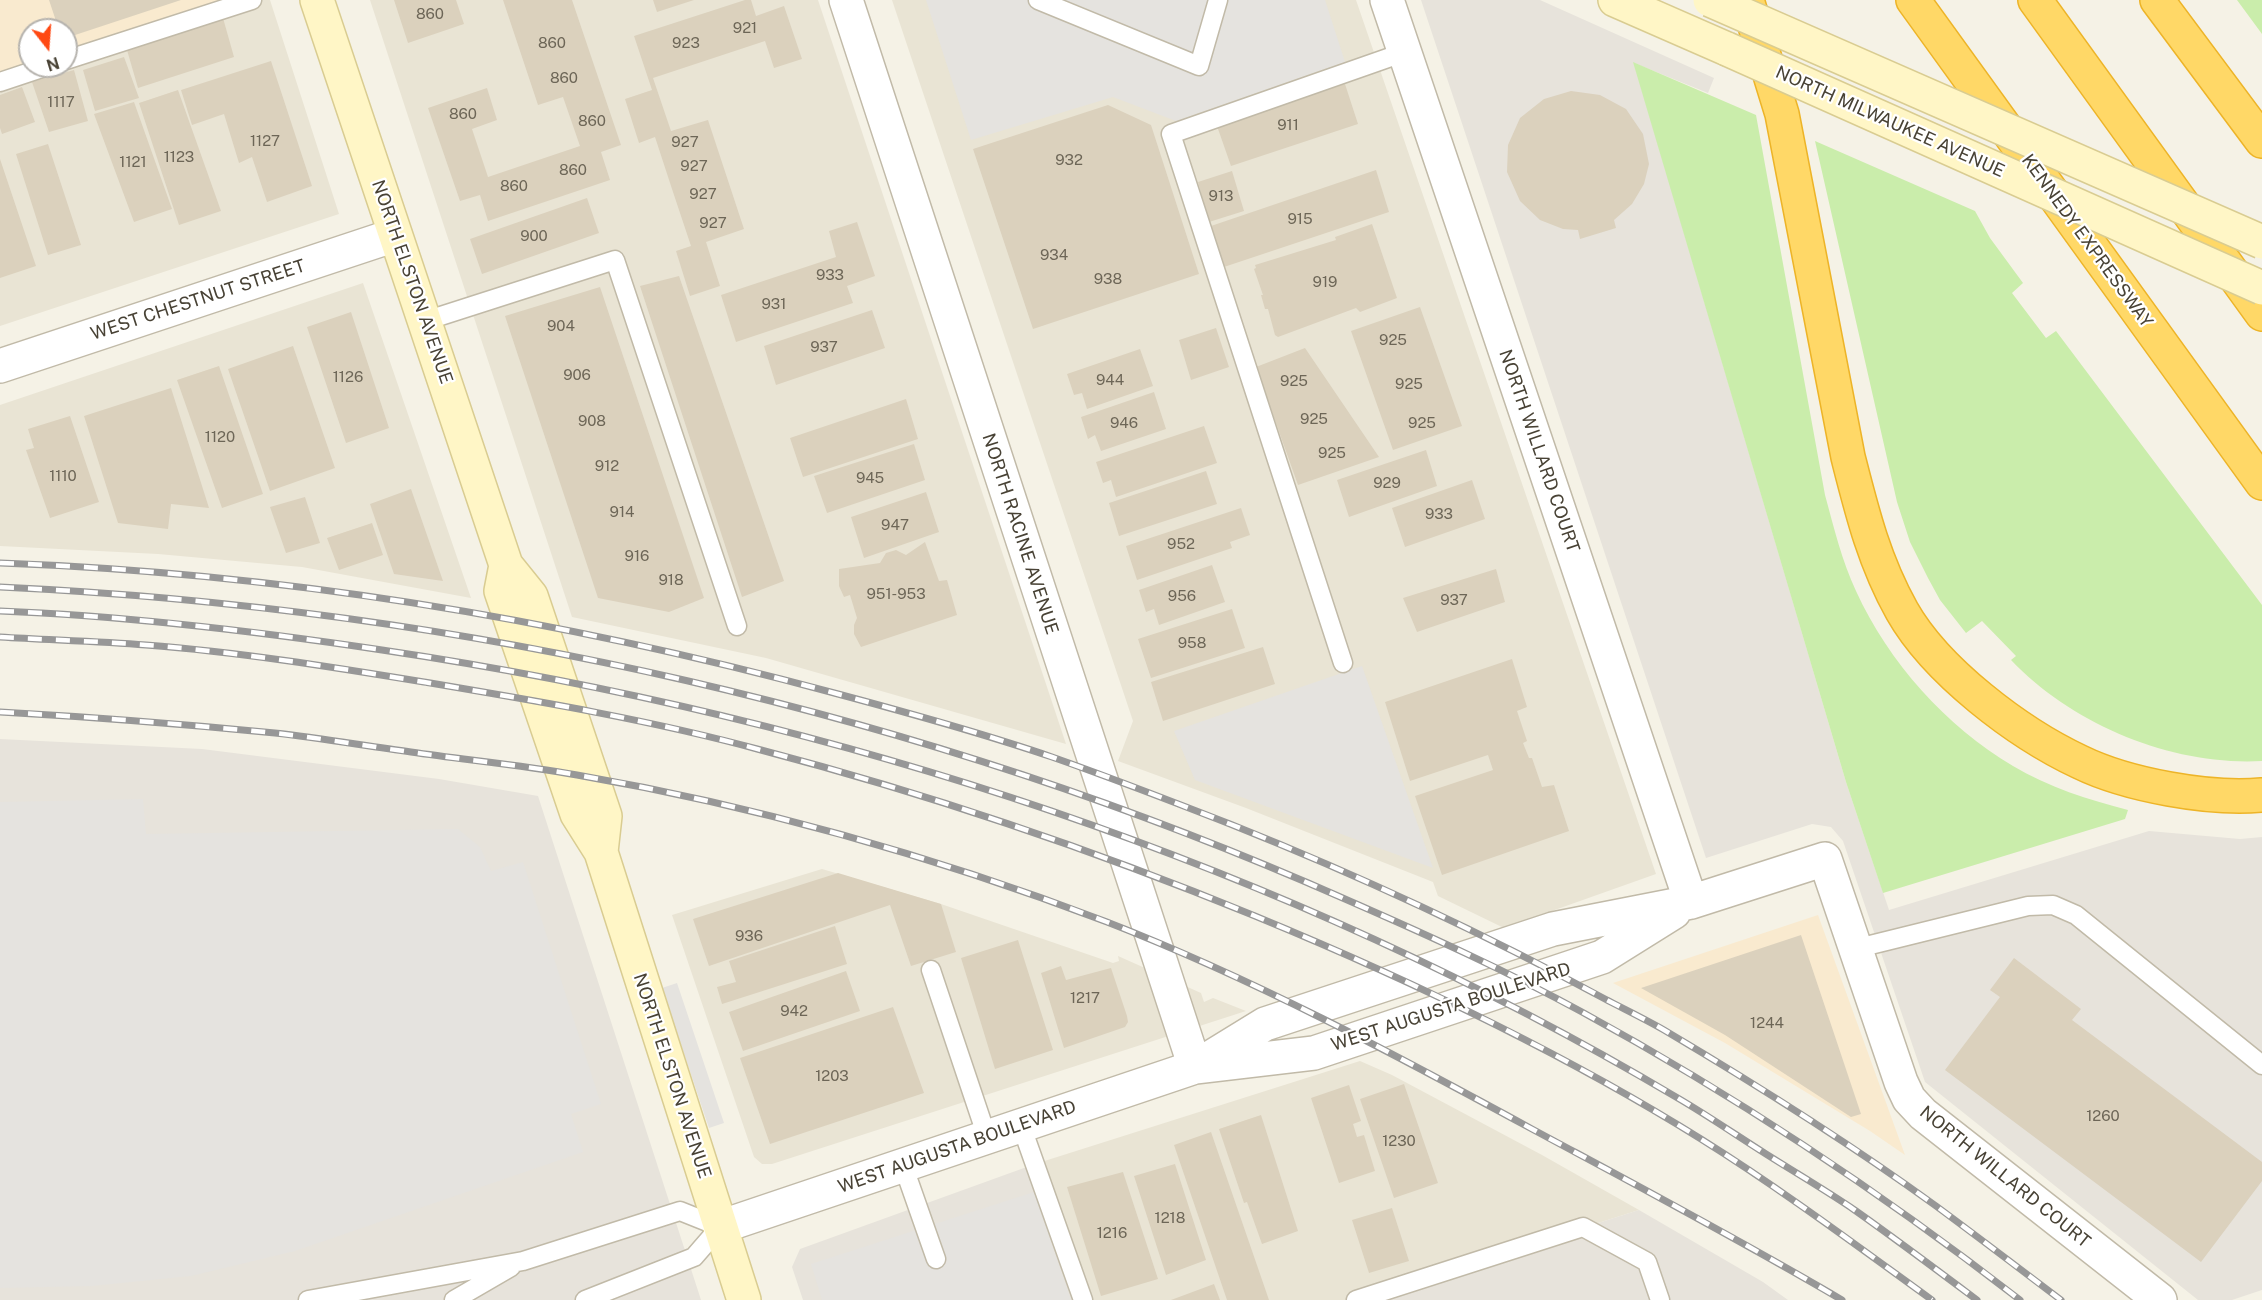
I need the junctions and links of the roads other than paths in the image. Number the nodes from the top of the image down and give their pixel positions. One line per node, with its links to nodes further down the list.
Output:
1 (252, 0): 14 (lane)
2 (317, 0): 18 (main road, NORTH ELSTON AVENUE)
3 (846, 0): 33 (street, NORTH RACINE AVENUE)
4 (1038, 0): 5 (lane)
5 (1218, 0)
6 (1387, 0): 13 (street, NORTH WILLARD COURT)
7 (1615, 0): 20 (main road, NORTH MILWAUKEE AVENUE, bridge)
8 (1710, 0): 19 (main road, bridge)
9 (1746, 0): 27 (highway)
10 (1913, 0): 24 (highway, KENNEDY EXPRESSWAY)
11 (2035, 0): 21 (highway)
12 (2157, 0): 17 (highway)
13 (1405, 52): 26 (lane); 29 (street, NORTH WILLARD COURT)
14 (78, 56)
15 (18, 76): 16 (lane)
16 (0, 82)
17 (2262, 141)
18 (395, 235): 22 (main road, NORTH ELSTON AVENUE); 23 (street, WEST CHESTNUT STREET)
19 (2262, 242)
20 (2262, 288)
21 (2262, 314)
22 (425, 321): 25 (lane); 37 (main road, NORTH ELSTON AVENUE)
23 (0, 366)
24 (2262, 483)
25 (737, 626)
26 (1343, 663)
27 (2262, 795)
28 (1825, 859): 29 (street, WEST AUGUSTA BOULEVARD); 30 (street, NORTH WILLARD COURT)
29 (1691, 902): 33 (street, WEST AUGUSTA BOULEVARD)
30 (1854, 949): 32 (lane); 47 (street, NORTH WILLARD COURT)
31 (931, 970): 35 (lane)
32 (2262, 1065)
33 (1195, 1067): 34 (street, WEST AUGUSTA BOULEVARD)
34 (1021, 1125): 35 (street, WEST AUGUSTA BOULEVARD); 44 (lane)
35 (987, 1137): 36 (street, WEST AUGUSTA BOULEVARD)
36 (903, 1165): 37 (street, WEST AUGUSTA BOULEVARD); 38 (lane)
37 (720, 1227): 39 (lane); 42 (lane); 43 (main road, NORTH ELSTON AVENUE)
38 (936, 1259)
39 (524, 1261): 40 (lane); 41 (lane)
40 (308, 1300)
41 (454, 1300)
42 (585, 1300)
43 (744, 1300)
44 (1083, 1300)
45 (1356, 1300): 46 (lane)
46 (1660, 1300)
47 (2160, 1300)

